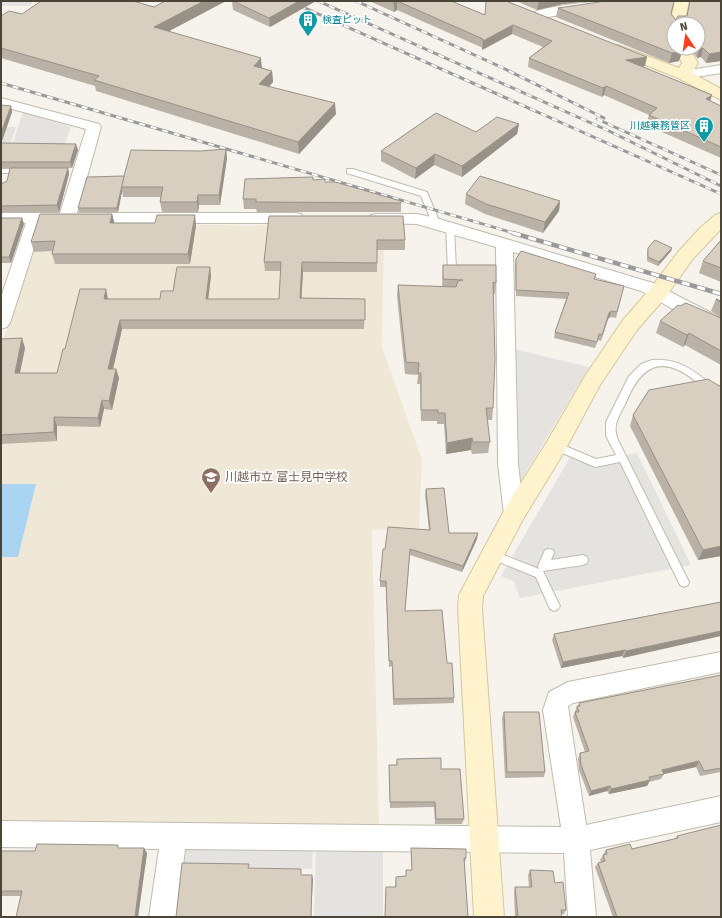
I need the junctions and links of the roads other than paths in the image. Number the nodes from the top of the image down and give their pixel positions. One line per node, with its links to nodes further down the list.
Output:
1 (628, 1): 4 (street)
2 (682, 1): 5 (street)
3 (521, 10): 4 (street)
4 (536, 16): 6 (street)
5 (679, 16)
6 (558, 25)
7 (603, 43): 10 (street)
8 (686, 56): 10 (street)
9 (721, 69): 10 (street)
10 (683, 75): 11 (street)
11 (721, 95)
12 (1, 102): 19 (street)
13 (5, 171): 14 (lane); 16 (lane)
14 (30, 171)
15 (350, 171): 23 (lane)
16 (5, 182)
17 (1, 218): 18 (street)
18 (36, 218): 19 (street); 27 (street)
19 (67, 218): 20 (street)
20 (309, 218)
21 (363, 218): 23 (street)
22 (721, 219): 26 (street)
23 (443, 225): 24 (street); 25 (lane)
24 (504, 244): 26 (street); 32 (street)
25 (452, 269)
26 (658, 293): 28 (street); 30 (street)
27 (1, 323)
28 (721, 325)
29 (721, 397): 31 (lane)
30 (556, 446): 31 (lane); 32 (street)
31 (623, 458): 37 (lane)
32 (514, 514): 34 (street)
33 (549, 553): 36 (lane)
34 (492, 554): 36 (lane); 43 (street)
35 (583, 560): 36 (lane)
36 (542, 570): 38 (lane)
37 (684, 582)
38 (554, 606)
39 (721, 662): 44 (street)
40 (721, 809): 44 (street)
41 (1, 834): 42 (street)
42 (174, 835): 43 (street); 45 (street)
43 (483, 838): 44 (street); 46 (street)
44 (576, 840): 47 (street)
45 (163, 917)
46 (489, 917)
47 (582, 917)

